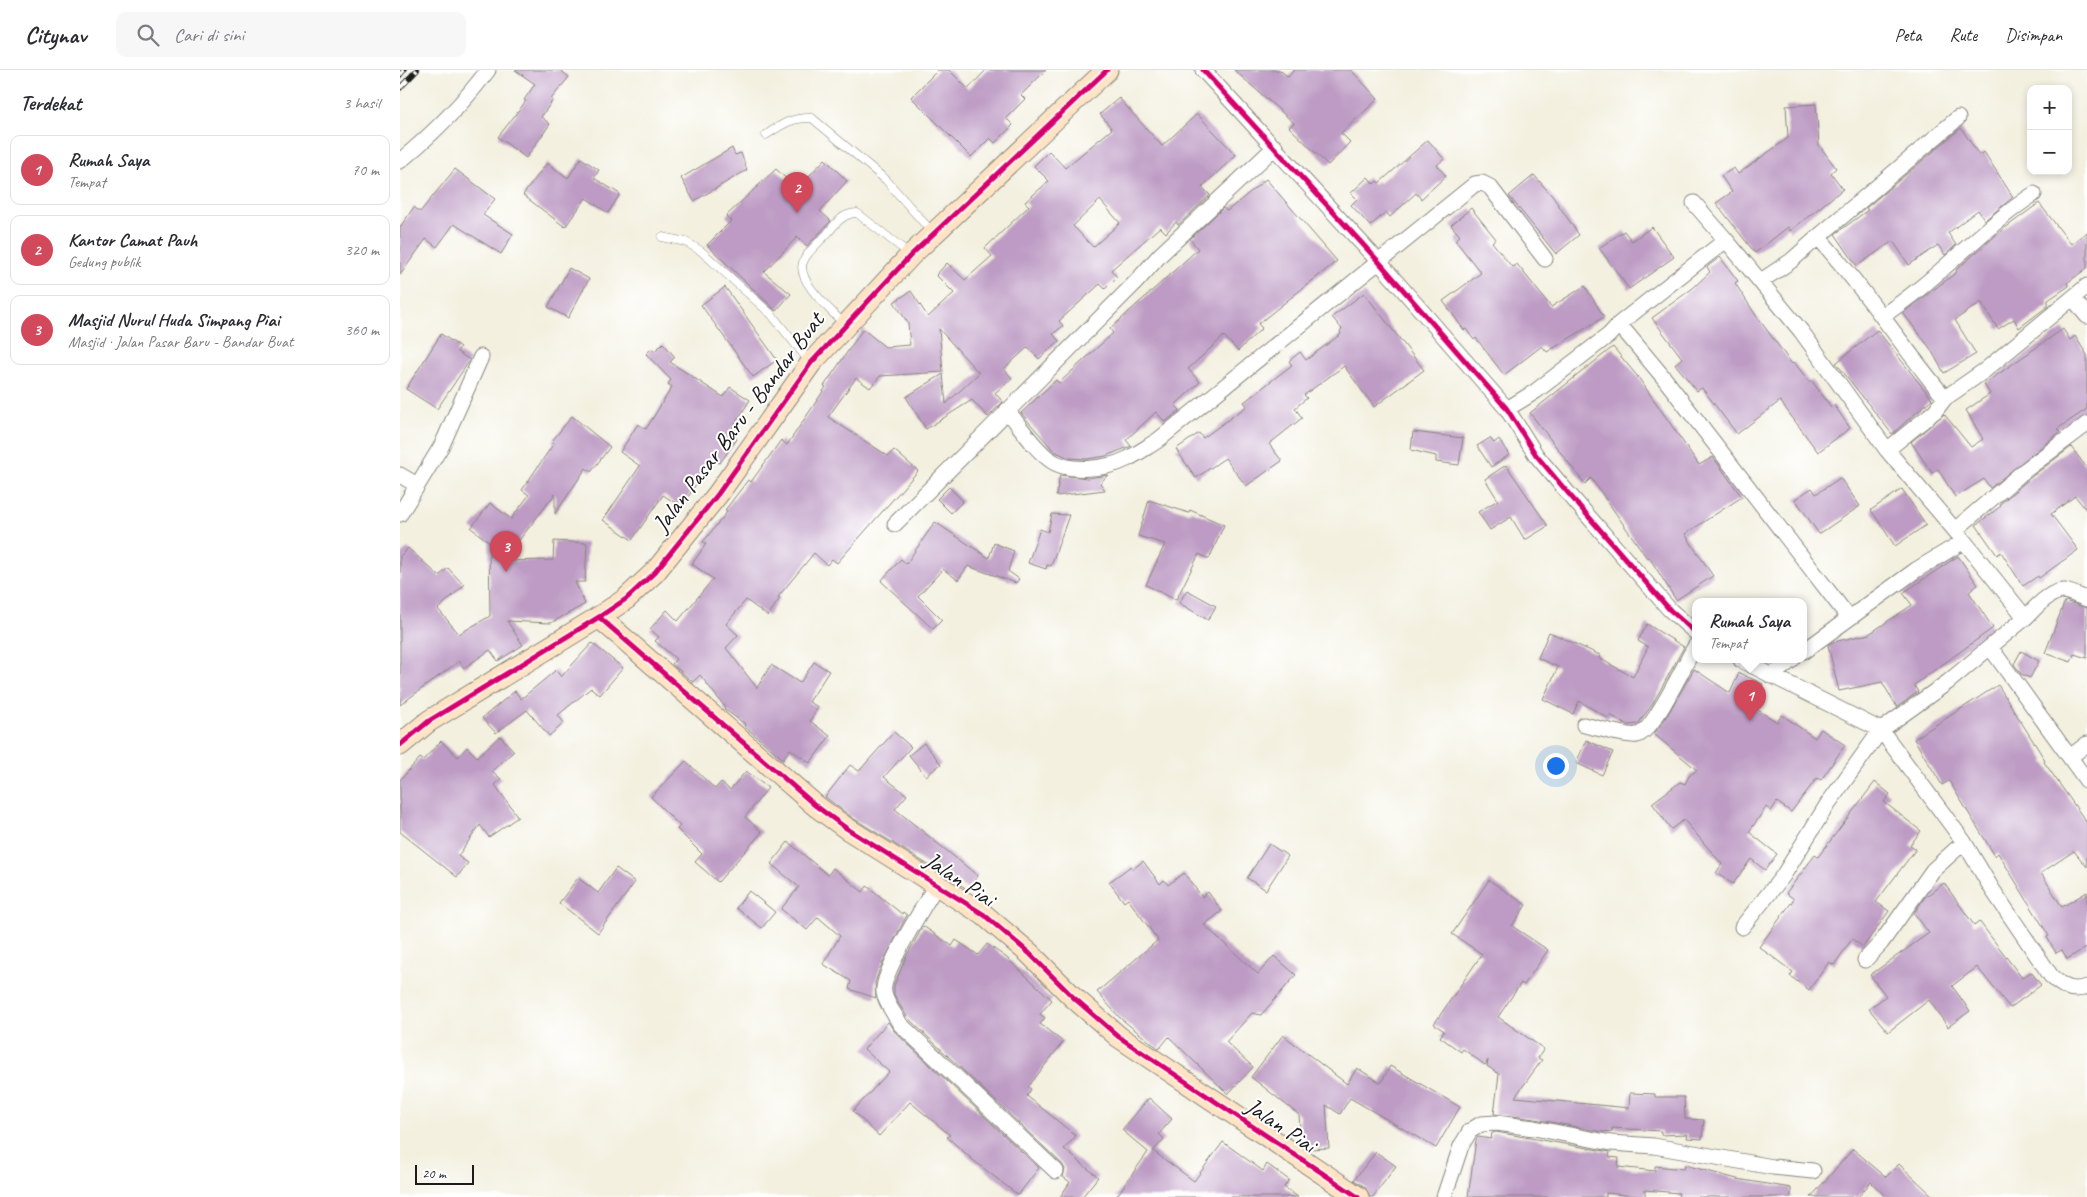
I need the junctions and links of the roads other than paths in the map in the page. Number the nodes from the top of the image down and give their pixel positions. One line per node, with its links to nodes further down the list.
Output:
1 (488, 70): 7 (street)
2 (1107, 70): 10 (street, Jalan Pasar Baru - Bandar Buat)
3 (1203, 70): 6 (street)
4 (1958, 118): 12 (street)
5 (766, 135): 10 (lane)
6 (1275, 147): 16 (street); 28 (street)
7 (400, 160)
8 (2034, 194): 20 (street)
9 (1694, 202): 13 (street)
10 (933, 234): 14 (street, Jalan Pasar Baru - Bandar Buat)
11 (662, 237): 25 (lane)
12 (1818, 237): 17 (street); 20 (street)
13 (1726, 240): 17 (street); 22 (street)
14 (911, 256): 23 (street, Jalan Pasar Baru - Bandar Buat); 23 (lane)
15 (1545, 259): 16 (street)
16 (1379, 262): 27 (street); 28 (street)
17 (1761, 281): 30 (street)
18 (2087, 286): 19 (street)
19 (2073, 298): 21 (street); 26 (street)
20 (1882, 316): 26 (street)
21 (2087, 316)
22 (1619, 324): 27 (street); 38 (street)
23 (845, 325): 25 (street, Jalan Pasar Baru - Bandar Buat)
24 (481, 357): 32 (street)
25 (811, 363): 37 (street, Jalan Pasar Baru - Bandar Buat)
26 (1945, 398): 30 (street)
27 (1507, 409): 40 (street)
28 (1007, 410): 34 (street)
29 (2087, 424): 35 (street)
30 (1887, 450): 35 (street)
31 (400, 475): 32 (street)
32 (418, 485): 33 (street)
33 (400, 514)
34 (895, 524)
35 (1960, 535): 38 (street); 39 (street)
36 (2087, 599): 39 (street)
37 (599, 617): 50 (street, Jalan Pasar Baru - Bandar Buat); 54 (street, Jalan Piai)
38 (1849, 618): 42 (street)
39 (2024, 619): 41 (street)
40 (1692, 629)
41 (1990, 647): 48 (street); 51 (street)
42 (1807, 649)
43 (1692, 651): 47 (street)
44 (1747, 663): 46 (street)
45 (1788, 663): 46 (street)
46 (1771, 676): 48 (street)
47 (1584, 725)
48 (1881, 730): 53 (street); 55 (street)
49 (2087, 744): 51 (street)
50 (400, 745)
51 (2070, 757): 52 (street)
52 (2087, 781)
53 (1964, 842): 56 (street); 57 (street)
54 (937, 884): 58 (street); 60 (street, Jalan Piai)
55 (1742, 927)
56 (1865, 960)
57 (2087, 987)
58 (1056, 1171)
59 (1813, 1171): 61 (street)
60 (1358, 1197)
61 (1444, 1197)

